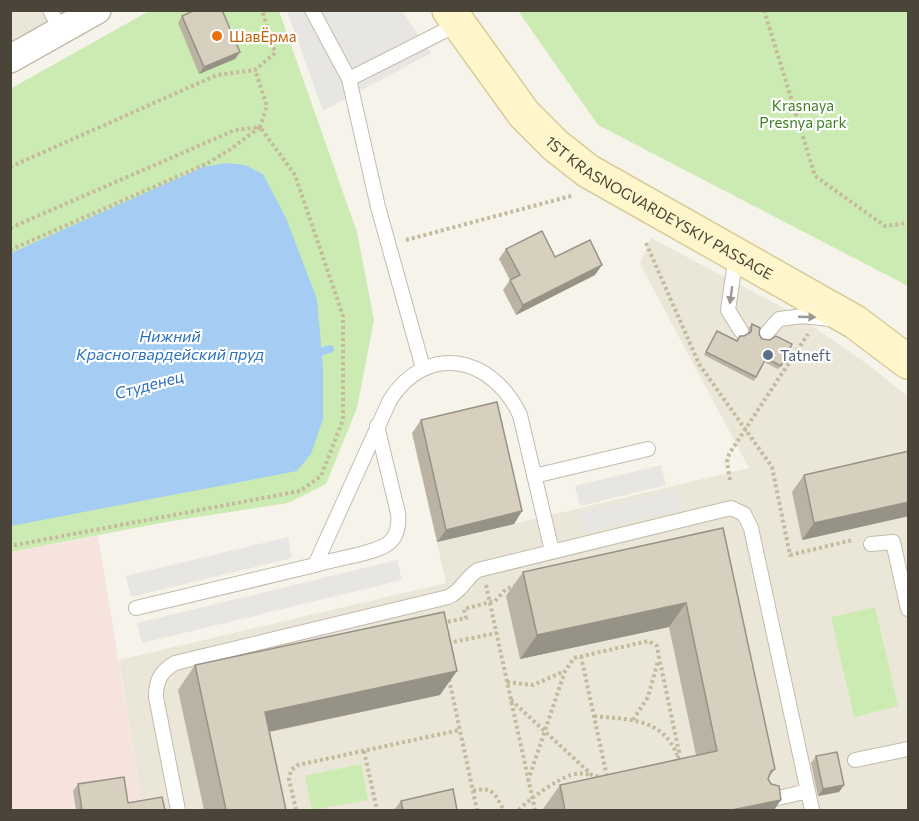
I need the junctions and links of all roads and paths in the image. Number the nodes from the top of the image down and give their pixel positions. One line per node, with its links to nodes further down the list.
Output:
1 (97, 10): 6 (street)
2 (262, 10): 8 (path)
3 (312, 10): 9 (lane)
4 (764, 10): 13 (path)
5 (453, 17): 9 (lane); 18 (street, 1ST KRASNOGVARDEYSKIY PASSAGE)
6 (56, 21): 7 (street)
7 (10, 59)
8 (255, 70): 10 (path); 11 (path)
9 (349, 79): 16 (lane)
10 (260, 127): 14 (path); 17 (path); 31 (path)
11 (10, 167)
12 (571, 196): 16 (path)
13 (909, 223)
14 (10, 228)
15 (646, 243): 26 (path)
16 (389, 245): 24 (lane)
17 (10, 250)
18 (736, 256): 20 (street, 1ST KRASNOGVARDEYSKIY PASSAGE); 21 (lane, one-way to 21)
19 (818, 318): 20 (lane); 22 (lane, one-way to 19); 26 (path)
20 (855, 322): 23 (street, 1ST KRASNOGVARDEYSKIY PASSAGE)
21 (741, 331)
22 (765, 335)
23 (909, 362)
24 (423, 368): 25 (lane); 28 (lane)
25 (377, 426): 33 (lane); 33 (lane)
26 (746, 429): 29 (path); 30 (path)
27 (648, 449): 28 (lane)
28 (534, 476): 32 (lane)
29 (730, 480)
30 (871, 544): 36 (lane)
31 (10, 546)
32 (552, 551): 61 (lane); 64 (lane)
33 (315, 565): 35 (lane)
34 (522, 584): 38 (path)
35 (136, 608)
36 (909, 609)
37 (492, 610): 39 (path)
38 (437, 625)
39 (497, 633): 40 (path); 45 (path)
40 (441, 645)
41 (581, 656): 42 (path); 43 (path); 47 (path)
42 (659, 657): 48 (path); 53 (path)
43 (565, 671): 45 (path); 50 (path)
44 (448, 677): 49 (path)
45 (507, 681): 46 (path)
46 (511, 699): 50 (path); 59 (path)
47 (594, 716): 48 (path); 58 (path)
48 (633, 720): 53 (path)
49 (460, 730): 52 (path); 60 (path)
50 (545, 731): 57 (path); 59 (path)
51 (909, 749): 54 (lane)
52 (364, 751): 65 (path); 66 (path)
53 (678, 758): 55 (path)
54 (855, 760)
55 (674, 762)
56 (618, 774): 58 (path)
57 (592, 775): 58 (path); 62 (path)
58 (607, 777)
59 (528, 781): 62 (path)
60 (473, 791): 67 (path); 68 (path)
61 (808, 791): 63 (lane); 71 (lane)
62 (532, 799): 69 (path); 70 (path)
63 (760, 802)
64 (178, 810)
65 (296, 810)
66 (376, 810)
67 (477, 810)
68 (504, 810)
69 (519, 810)
70 (535, 810)
71 (812, 810)

